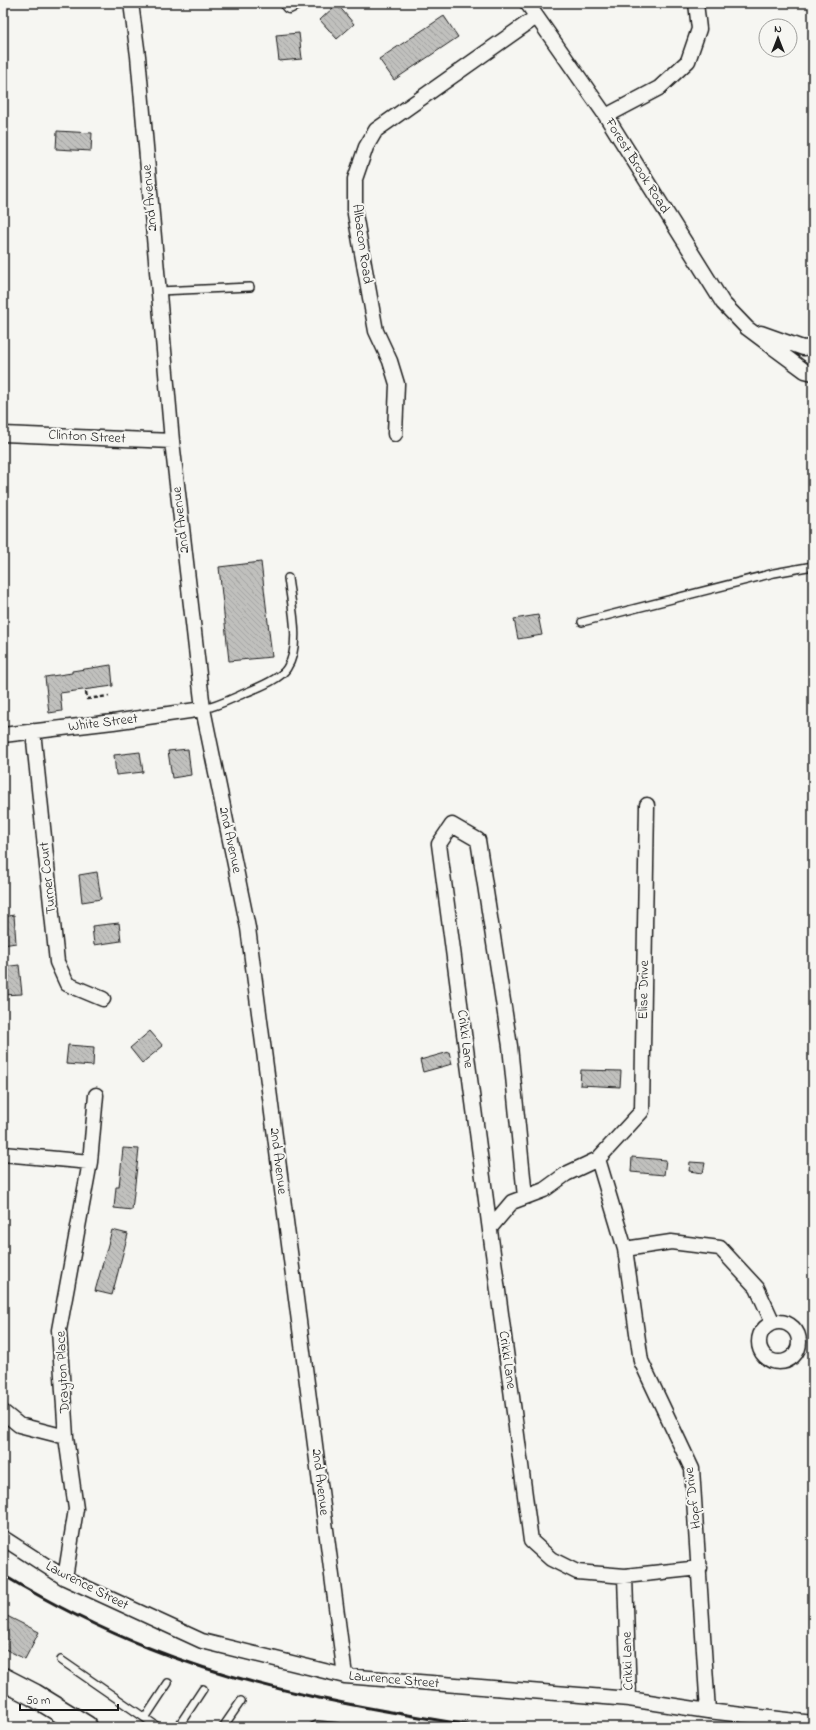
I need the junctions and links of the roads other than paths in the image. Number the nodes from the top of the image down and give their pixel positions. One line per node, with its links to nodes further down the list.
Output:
1 (131, 3): 7 (street, 2nd Avenue)
2 (527, 3): 4 (street, Forest Brook Road)
3 (696, 3): 5 (street)
4 (536, 17): 5 (street, Forest Brook Road); 12 (street, Albacon Road)
5 (606, 116): 8 (street, Forest Brook Road)
6 (250, 287): 7 (lane)
7 (159, 291): 13 (street, 2nd Avenue)
8 (747, 328): 9 (street, Forest Brook Road); 10 (street, Forest Brook Road)
9 (813, 348)
10 (813, 373)
11 (3, 434): 13 (street, Clinton Street)
12 (396, 434)
13 (172, 441): 17 (street, 2nd Avenue)
14 (813, 566): 16 (lane)
15 (288, 578): 17 (lane)
16 (582, 622)
17 (203, 709): 18 (street, White Street); 37 (street, 2nd Avenue)
18 (33, 731): 19 (street, White Street); 21 (street, Turner Court)
19 (3, 735)
20 (647, 804): 24 (street, Elise Drive)
21 (103, 999)
22 (96, 1095): 25 (street, Drayton Place)
23 (3, 1154): 25 (street)
24 (598, 1159): 26 (street, Elise Drive); 28 (street)
25 (90, 1162): 31 (street, Drayton Place)
26 (525, 1197): 27 (street, Elise Drive); 27 (street, Crikki Lane)
27 (490, 1228): 34 (street, Crikki Lane)
28 (625, 1249): 29 (street); 33 (street, Hopf Drive)
29 (773, 1323)
30 (3, 1412): 31 (street)
31 (66, 1437): 35 (street, Drayton Place)
32 (3, 1538): 35 (street, Lawrence Street)
33 (700, 1568): 34 (street, Crikki Lane); 43 (street, Hopf Drive)
34 (625, 1576): 41 (street, Crikki Lane)
35 (65, 1578): 37 (street, Lawrence Street)
36 (61, 1660): 44 (lane)
37 (345, 1676): 41 (street, Lawrence Street)
38 (3, 1678): 46 (main road)
39 (168, 1683): 44 (lane)
40 (203, 1689): 48 (lane)
41 (629, 1699): 43 (street, Lawrence Street)
42 (241, 1701): 49 (lane)
43 (708, 1711): 45 (street, Lawrence Street)
44 (145, 1718): 47 (lane)
45 (813, 1723)
46 (86, 1727)
47 (158, 1727)
48 (178, 1727)
49 (224, 1727)
50 (313, 1727): 51 (lane)
51 (337, 1727)

